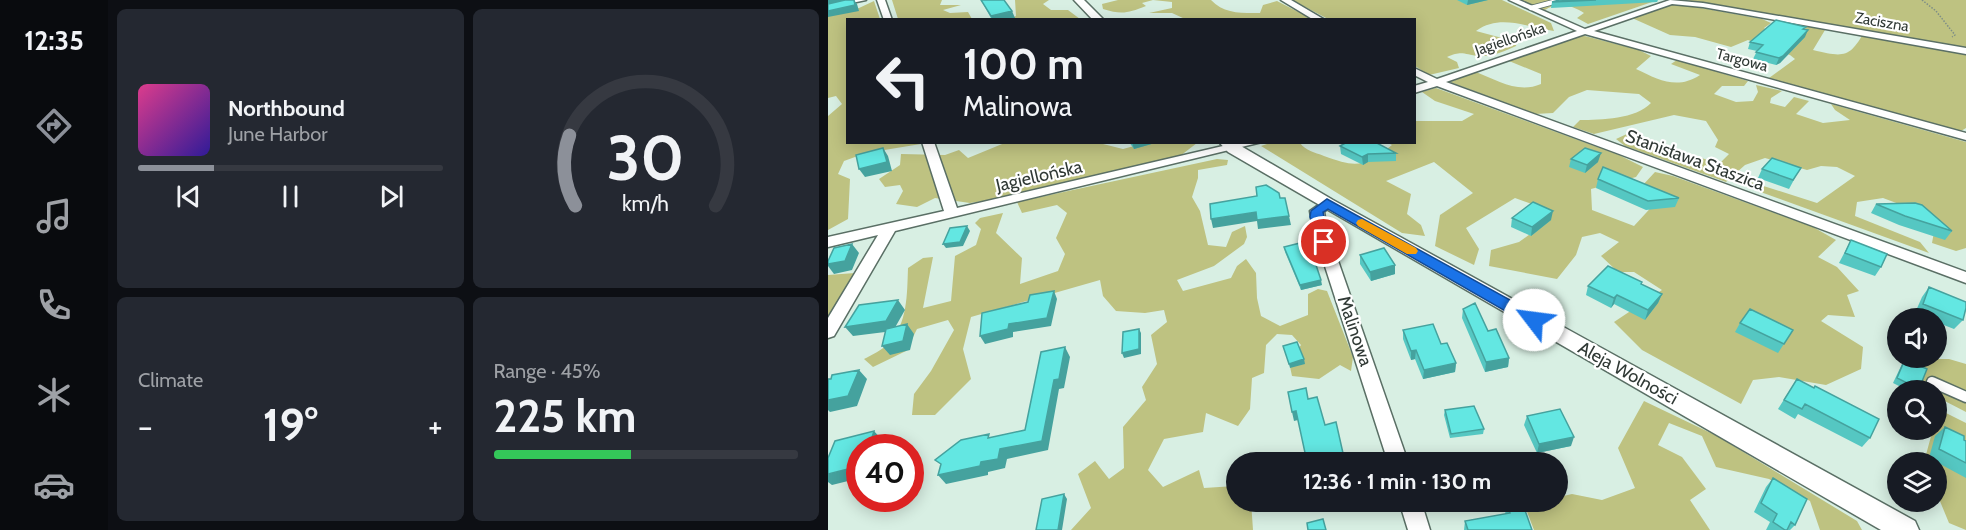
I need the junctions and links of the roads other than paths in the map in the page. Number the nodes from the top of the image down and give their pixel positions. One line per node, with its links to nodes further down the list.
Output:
1 (862, 0): 7 (street)
2 (881, 0): 9 (street)
3 (1079, 0): 10 (street)
4 (1285, 0): 11 (street)
5 (1513, 0): 8 (street, Targowa)
6 (1561, 0): 8 (lane)
7 (828, 6)
8 (1531, 8): 12 (street, Targowa)
9 (887, 18)
10 (1097, 18)
11 (1317, 18)
12 (1582, 31): 13 (street, Zaciszna); 15 (street, Jagiellońska); 17 (street, Targowa)
13 (1966, 51)
14 (1416, 72): 15 (street, Stanisława Staszica)
15 (1436, 82): 16 (street, Jagiellońska); 24 (street, Stanisława Staszica)
16 (1416, 89)
17 (1966, 137)
18 (929, 144): 21 (street)
19 (1229, 146): 20 (street, Aleja Wolności); 21 (street, Jagiellońska)
20 (1327, 203): 28 (street, Malinowa); 31 (street, Aleja Wolności)
21 (952, 214): 22 (street, Jagiellońska)
22 (890, 227): 23 (street, Jagiellońska); 25 (street)
23 (828, 242)
24 (1966, 278)
25 (828, 332)
26 (1947, 389): 27 (lane)
27 (1966, 398)
28 (1395, 452)
29 (1413, 512): 30 (street)
30 (1419, 530)
31 (1906, 530)

